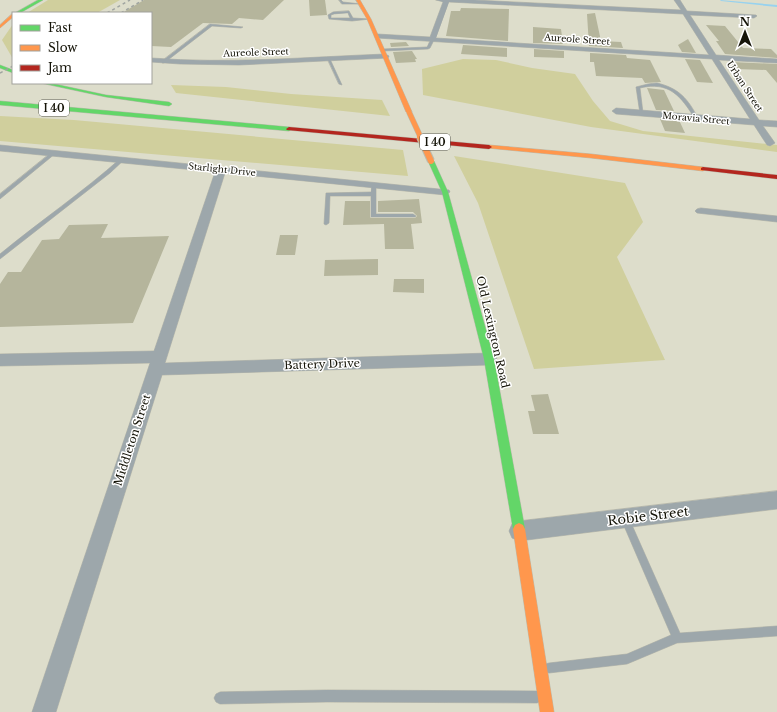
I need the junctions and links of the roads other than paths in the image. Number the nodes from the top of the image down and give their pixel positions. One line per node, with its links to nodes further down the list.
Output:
1 (41, 0): 7 (main road)
2 (340, 0): 6 (lane)
3 (439, 0): 4 (street)
4 (447, 0): 8 (street); 16 (street)
5 (677, 0): 8 (street, Urban Street)
6 (359, 2): 11 (main road, Old Lexington Road)
7 (19, 12)
8 (685, 12): 10 (street); 18 (street, Urban Street)
9 (12, 16): 13 (main road)
10 (754, 16)
11 (369, 19): 12 (lane); 15 (main road, Old Lexington Road)
12 (352, 20): 12 (lane)
13 (0, 27)
14 (241, 27): 22 (lane)
15 (376, 36): 16 (street, Aureole Street); 17 (main road, Old Lexington Road)
16 (432, 40): 17 (lane); 18 (street, Aureole Street)
17 (384, 53): 19 (street, Aureole Street); 45 (main road, Old Lexington Road, bridge)
18 (715, 58): 21 (street, Aureole Street); 34 (street, Urban Street)
19 (328, 59): 22 (street, Aureole Street); 26 (lane)
20 (152, 60): 22 (street, Aureole Street)
21 (777, 61)
22 (163, 62)
23 (0, 66): 24 (main road)
24 (12, 72)
25 (48, 84): 27 (main road, I 40)
26 (341, 84)
27 (77, 100)
28 (0, 103): 31 (main road, I 40)
29 (0, 111): 31 (main road)
30 (616, 111): 32 (street, Moravia Street)
31 (108, 113): 43 (main road, I 40)
32 (641, 113): 33 (street, Moravia Street); 33 (lane)
33 (696, 118): 34 (street, Moravia Street)
34 (757, 123): 35 (street, Moravia Street); 38 (street, Urban Street)
35 (777, 124)
36 (406, 128): 37 (main road, I 40)
37 (430, 130)
38 (770, 143)
39 (0, 148): 40 (street, Starlight Drive)
40 (54, 153): 41 (street, Starlight Drive); 46 (lane)
41 (123, 160): 42 (street, Starlight Drive); 51 (lane)
42 (221, 169): 44 (street, Starlight Drive); 54 (street, Middleton Street)
43 (777, 177)
44 (374, 189): 45 (street, Starlight Drive); 48 (lane); 50 (lane)
45 (445, 192): 52 (main road, Old Lexington Road)
46 (0, 197)
47 (701, 211): 49 (street)
48 (413, 216)
49 (777, 219)
50 (326, 223)
51 (0, 257)
52 (489, 359): 54 (street, Battery Drive); 57 (main road, Old Lexington Road)
53 (0, 360): 54 (street, Battery Drive)
54 (158, 363): 63 (street, Middleton Street)
55 (777, 500): 56 (street, Robie Street)
56 (625, 519): 57 (street, Robie Street); 59 (lane)
57 (520, 531): 60 (main road, Old Lexington Road)
58 (777, 631): 59 (lane)
59 (677, 638): 60 (lane)
60 (540, 669): 61 (main road, Old Lexington Road)
61 (544, 697): 62 (lane); 64 (main road, Old Lexington Road)
62 (220, 698)
63 (44, 712)
64 (547, 712)

